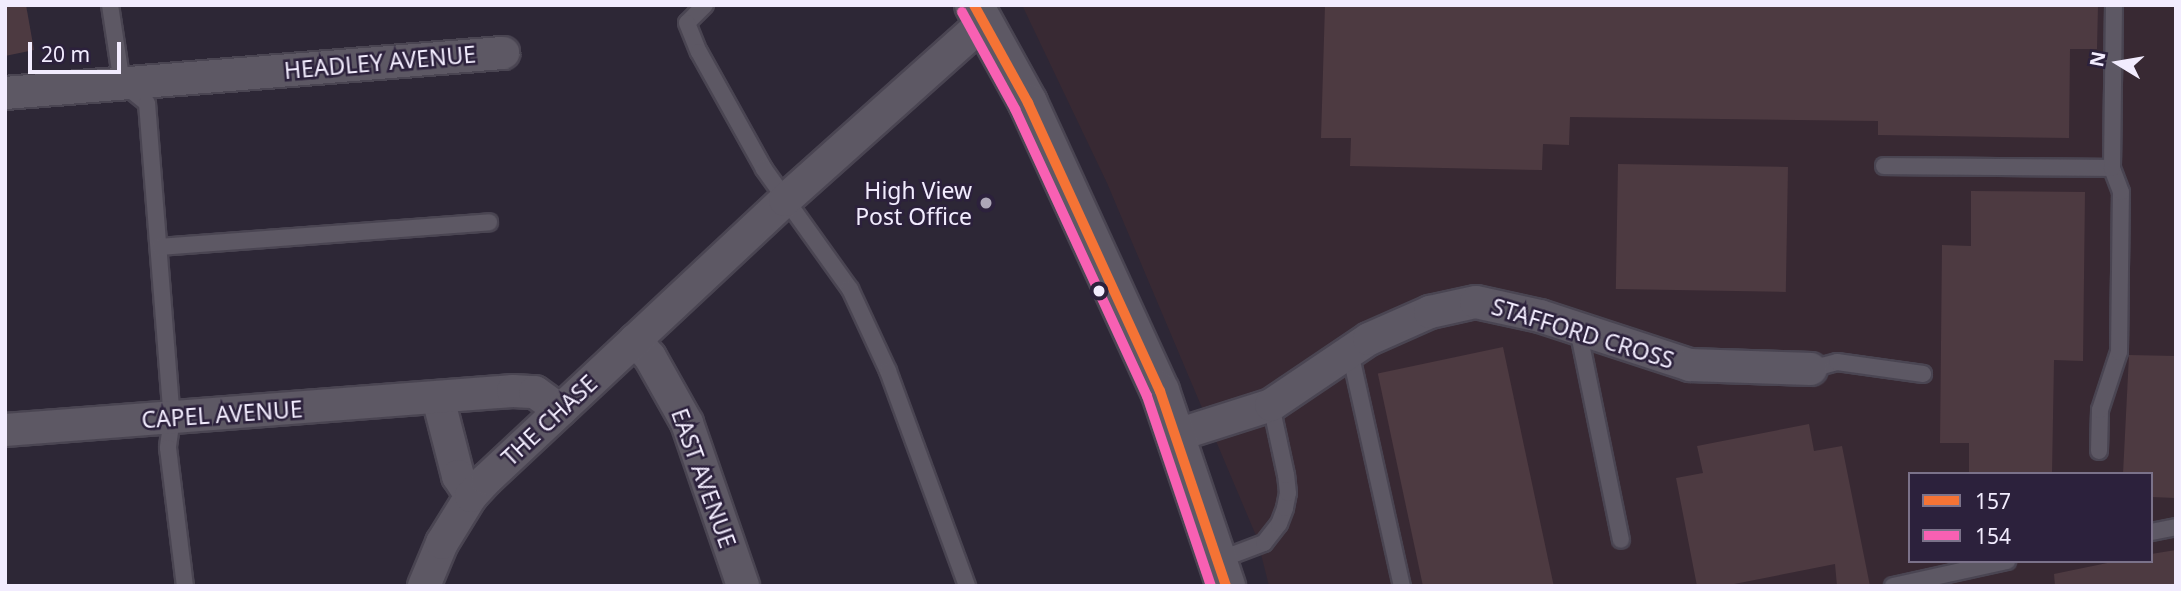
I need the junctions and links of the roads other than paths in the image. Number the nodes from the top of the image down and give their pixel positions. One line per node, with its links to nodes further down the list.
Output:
1 (110, 5): 6 (lane)
2 (705, 5): 10 (lane)
3 (2114, 5): 9 (lane)
4 (979, 14): 10 (street, THE CHASE); 23 (main road)
5 (503, 52): 6 (street, HEADLEY AVENUE)
6 (122, 83): 7 (street, HEADLEY AVENUE); 12 (lane)
7 (5, 93)
8 (1884, 166): 9 (lane)
9 (2112, 168): 24 (lane)
10 (785, 200): 14 (street, THE CHASE); 34 (lane)
11 (489, 222): 12 (lane)
12 (160, 247): 21 (lane)
13 (1578, 329): 15 (street, STAFFORD CROSS); 16 (street, STAFFORD CROSS); 28 (lane)
14 (635, 340): 20 (street, THE CHASE); 33 (street, EAST AVENUE)
15 (1350, 352): 19 (street, STAFFORD CROSS); 35 (lane)
16 (1811, 369): 17 (lane)
17 (1923, 374)
18 (438, 398): 20 (street, CAPEL AVENUE); 21 (street, CAPEL AVENUE); 25 (street)
19 (1271, 405): 23 (street, STAFFORD CROSS); 30 (lane)
20 (560, 410): 25 (street, THE CHASE)
21 (172, 418): 22 (street, CAPEL AVENUE); 31 (lane)
22 (5, 430)
23 (1177, 435): 30 (main road)
24 (2099, 451)
25 (471, 496): 32 (street, THE CHASE)
26 (2176, 527): 27 (lane)
27 (2153, 532)
28 (1621, 540)
29 (1998, 563): 36 (lane)
30 (1223, 573)
31 (185, 586)
32 (424, 586)
33 (743, 586)
34 (967, 586)
35 (1402, 586)
36 (1893, 586)

